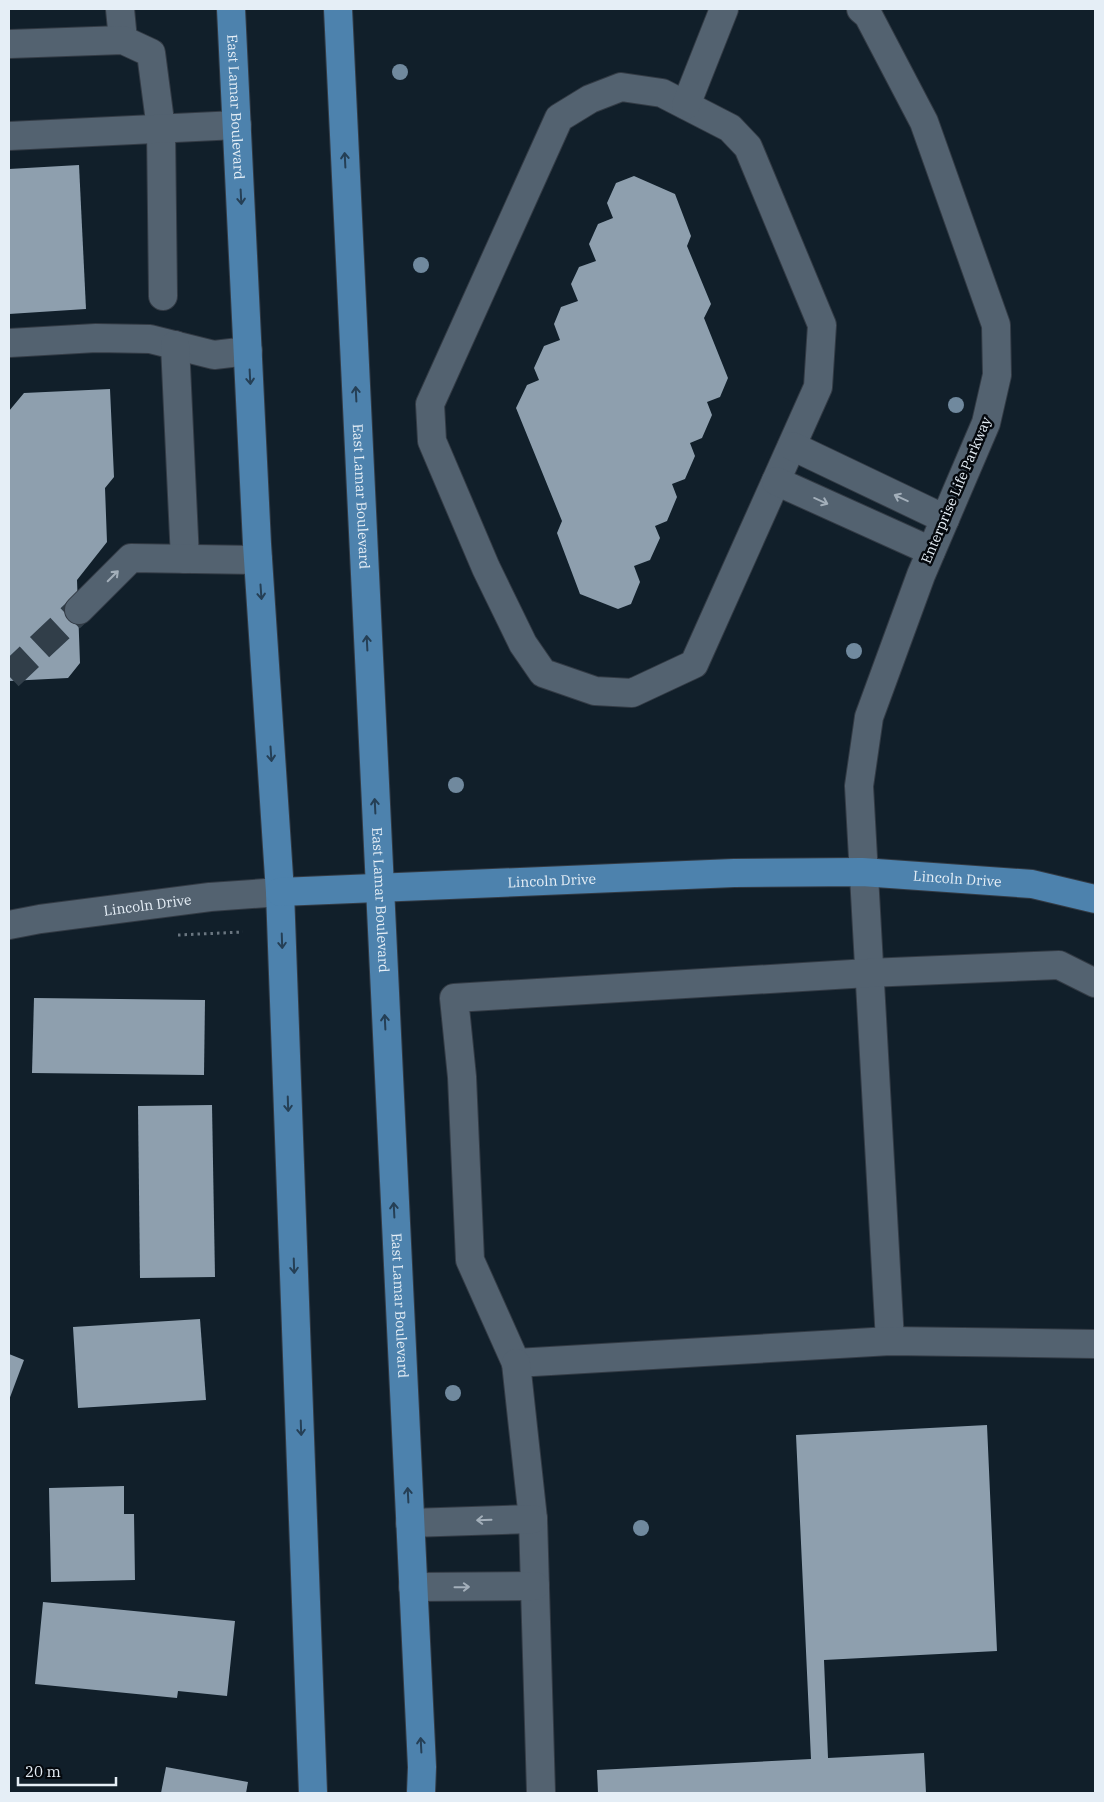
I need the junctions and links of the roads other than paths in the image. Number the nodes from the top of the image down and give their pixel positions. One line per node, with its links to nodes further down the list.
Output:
1 (120, 9): 6 (street)
2 (231, 9): 9 (main road, East Lamar Boulevard)
3 (338, 9): 24 (main road, East Lamar Boulevard, one-way to 3)
4 (724, 9): 8 (street)
5 (861, 9): 18 (street, Enterprise Life Parkway)
6 (123, 40): 7 (street); 10 (street)
7 (9, 44)
8 (686, 105): 16 (street); 17 (street)
9 (237, 125): 10 (street); 15 (main road, East Lamar Boulevard, one-way to 15)
10 (161, 129): 11 (street); 12 (street)
11 (9, 136)
12 (163, 296)
13 (9, 343): 14 (street)
14 (175, 345): 15 (street); 20 (street)
15 (248, 351): 21 (main road, East Lamar Boulevard, one-way to 21)
16 (792, 446): 17 (street); 18 (street, one-way to 16)
17 (776, 481): 19 (street, one-way to 19)
18 (945, 519): 19 (street, Enterprise Life Parkway)
19 (931, 551): 23 (street, Enterprise Life Parkway)
20 (185, 559): 21 (street); 22 (street, one-way to 20)
21 (258, 560): 25 (main road, East Lamar Boulevard, one-way to 25)
22 (79, 610)
23 (862, 872): 24 (main road, Lincoln Drive); 26 (main road, Lincoln Drive); 28 (street, Enterprise Life Parkway)
24 (379, 889): 25 (main road, Lincoln Drive); 34 (main road, East Lamar Boulevard, one-way to 24)
25 (280, 892): 27 (street, Lincoln Drive); 37 (main road, East Lamar Boulevard, one-way to 37)
26 (1095, 899)
27 (9, 925)
28 (868, 973): 29 (street); 30 (street, Enterprise Life Parkway); 32 (street)
29 (1095, 983)
30 (890, 1341): 31 (street); 32 (street)
31 (1095, 1344)
32 (516, 1364): 33 (street)
33 (533, 1519): 34 (street, one-way to 34); 35 (street)
34 (410, 1523): 36 (main road, East Lamar Boulevard)
35 (535, 1586): 36 (street, one-way to 35); 39 (street)
36 (413, 1587): 38 (main road, East Lamar Boulevard, one-way to 36)
37 (313, 1793)
38 (421, 1793)
39 (540, 1793)

